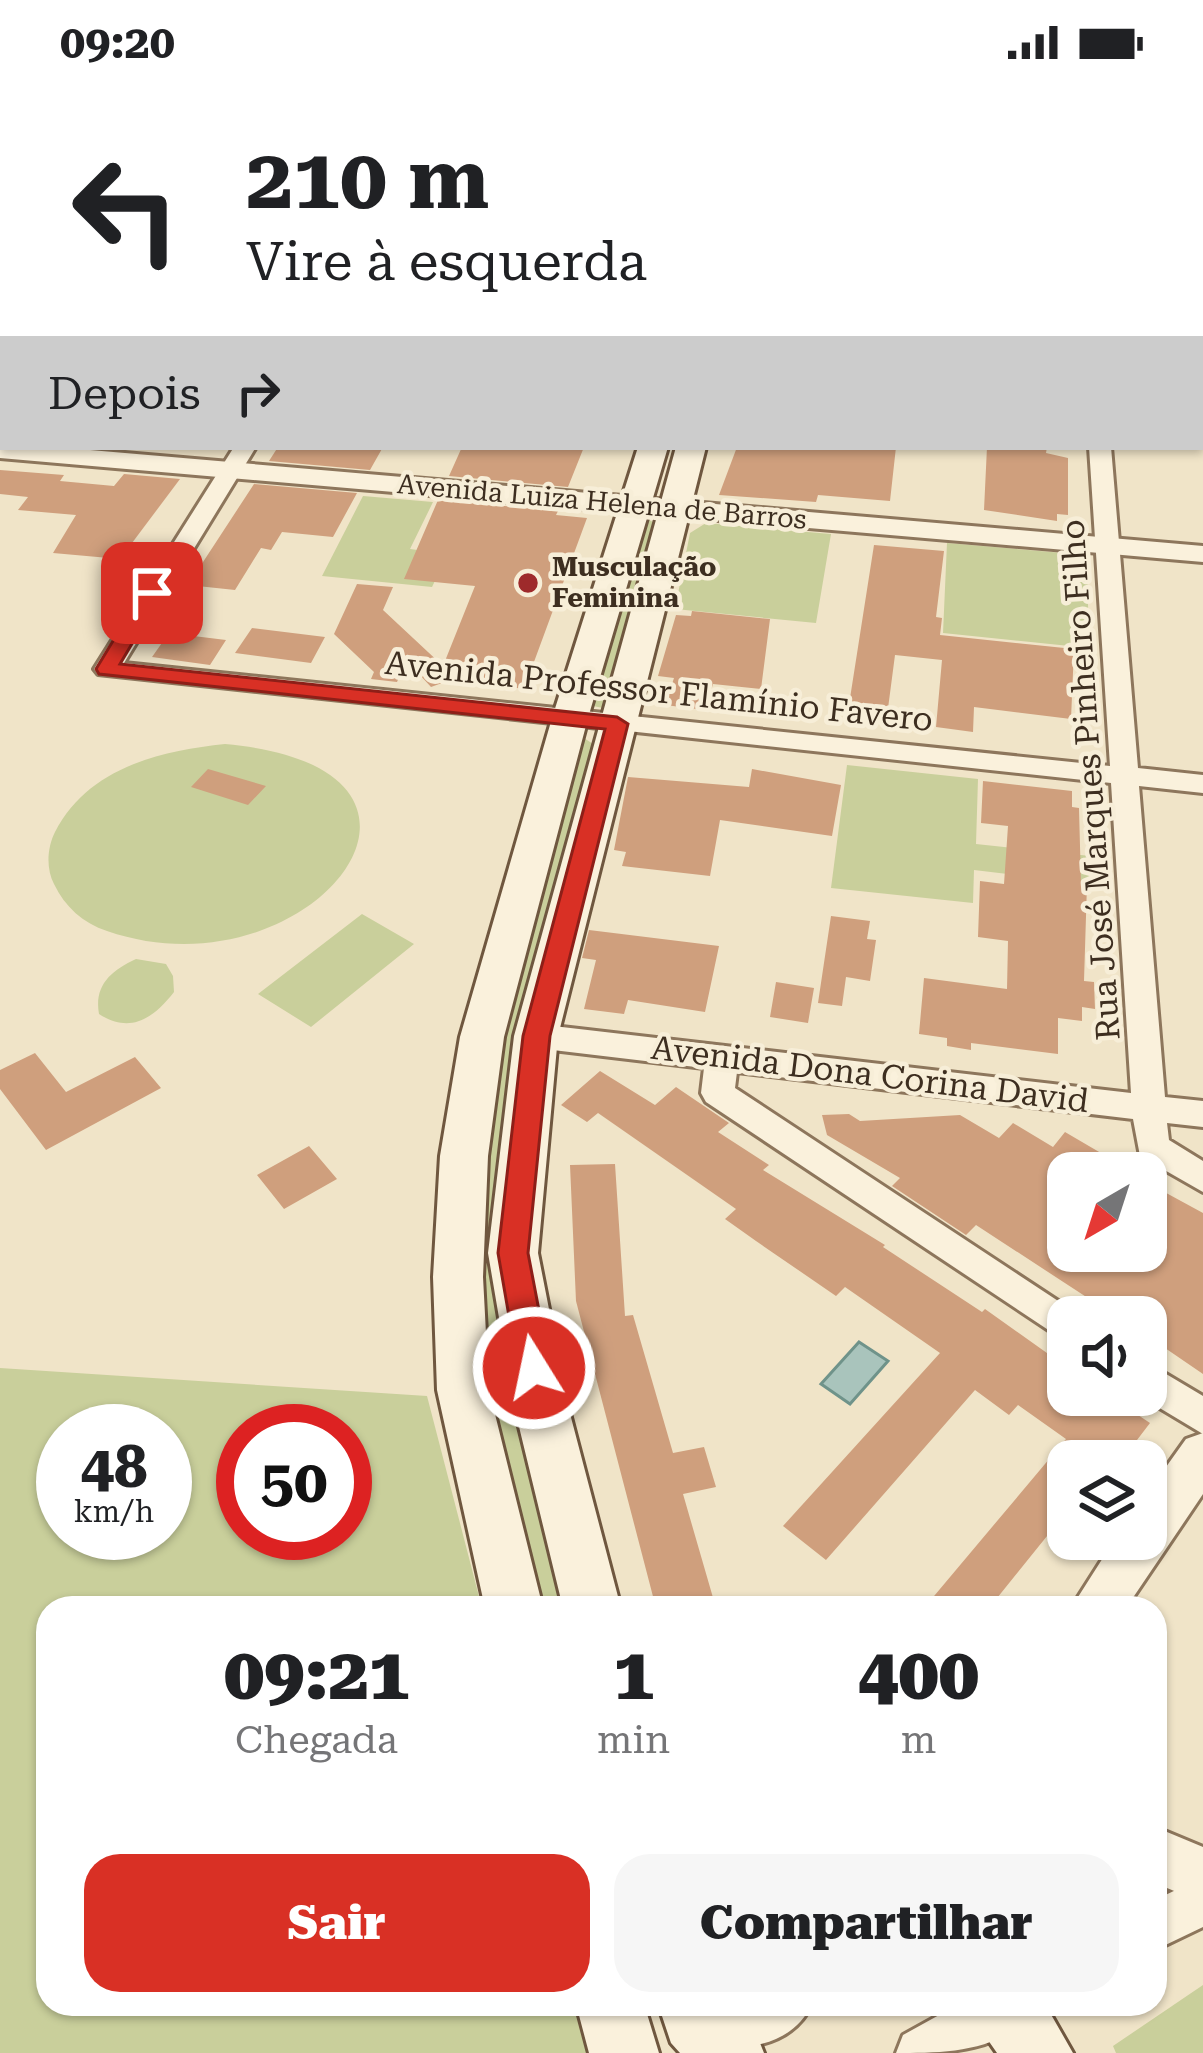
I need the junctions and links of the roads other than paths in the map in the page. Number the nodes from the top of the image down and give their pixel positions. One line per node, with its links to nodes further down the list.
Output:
1 (0, 450): 5 (street, Avenida Luiza Helena de Barros)
2 (653, 450): 6 (main road)
3 (689, 450): 6 (main road)
4 (1100, 450): 7 (street, Rua José Marques Pinheiro Filho)
5 (237, 459): 6 (street, Avenida Luiza Helena de Barros); 9 (street, Avenida Professor Flamínio Favero)
6 (655, 506): 7 (street, Avenida Luiza Helena de Barros); 9 (main road); 10 (main road)
7 (1109, 546): 8 (street, Avenida Luiza Helena de Barros); 11 (street, Rua José Marques Pinheiro Filho)
8 (1203, 554)
9 (571, 718): 10 (street, Avenida Professor Flamínio Favero); 24 (main road)
10 (617, 724): 11 (street, Avenida Professor Flamínio Favero); 13 (main road)
11 (1125, 777): 12 (street, Avenida Professor Flamínio Favero); 15 (street, Rua José Marques Pinheiro Filho)
12 (1203, 784)
13 (536, 1036): 14 (street, Avenida Dona Corina David); 25 (main road)
14 (722, 1057): 15 (street, Avenida Dona Corina David); 18 (street)
15 (1150, 1108): 16 (street, Avenida Dona Corina David); 17 (street, Rua José Marques Pinheiro Filho)
16 (1203, 1114)
17 (1203, 1178)
18 (1047, 1313)
19 (1167, 1393): 20 (street)
20 (1203, 1418)
21 (1203, 1454): 22 (street)
22 (1167, 1506)
23 (1130, 1560): 26 (street)
24 (511, 1596)
25 (589, 1596)
26 (1104, 1596)
27 (1167, 1861): 28 (street)
28 (1203, 1875)
29 (1203, 1901): 30 (street)
30 (1167, 1920)
31 (613, 2016): 35 (main road)
32 (768, 2016): 34 (street)
33 (1014, 2017): 36 (street)
34 (705, 2025)
35 (624, 2053)
36 (921, 2053)

